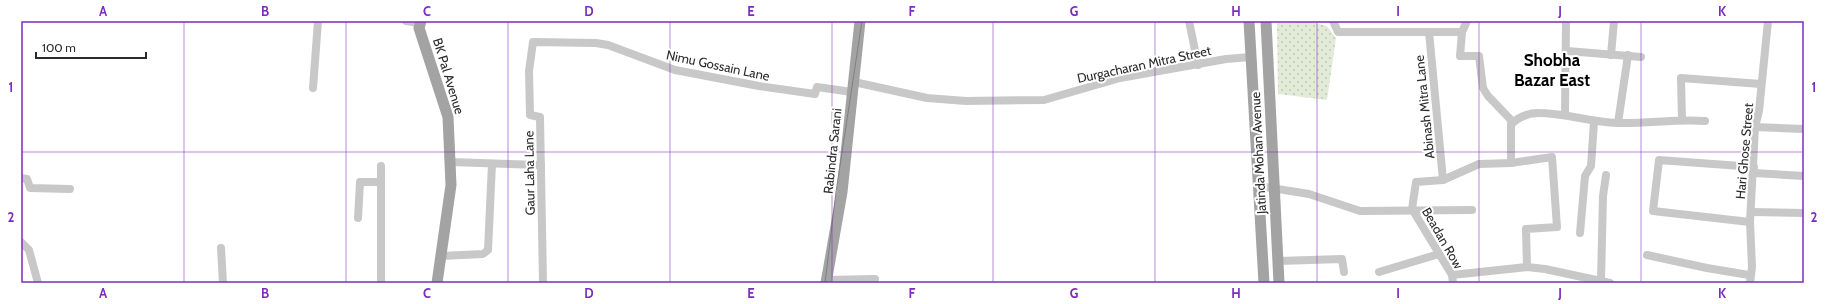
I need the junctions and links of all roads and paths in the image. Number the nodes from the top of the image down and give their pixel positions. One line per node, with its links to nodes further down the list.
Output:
1 (318, 21): 24 (street)
2 (406, 21): 12 (street)
3 (860, 21): 23 (main road, Rabindra Sarani)
4 (1189, 21): 20 (street)
5 (1248, 21): 18 (main road)
6 (1266, 21): 45 (main road, Jatinda Mohan Avenue)
7 (1333, 21): 13 (street)
8 (1467, 21): 14 (street)
9 (1566, 21): 15 (street)
10 (1614, 21): 16 (street)
11 (1768, 21): 22 (street, Hari Ghose Street)
12 (420, 22): 33 (main road, BK Pal Avenue)
13 (1429, 32): 14 (street); 42 (street, Abinash Mitra Lane)
14 (1462, 32): 28 (street)
15 (1567, 51): 16 (street); 25 (street)
16 (1611, 55): 17 (street)
17 (1628, 55): 19 (street); 30 (street)
18 (1251, 57): 20 (street, Durgacharan Mitra Street); 44 (main road)
19 (1641, 57)
20 (1198, 65): 23 (street, Durgacharan Mitra Street)
21 (529, 71): 23 (street, Nimu Gossain Lane); 36 (street, Gaur Laha Lane)
22 (1761, 84): 26 (street); 31 (street, Hari Ghose Street)
23 (853, 87): 67 (main road, Rabindra Sarani)
24 (313, 88)
25 (1565, 114): 28 (street); 29 (street)
26 (1682, 119): 27 (street); 30 (street)
27 (1705, 121)
28 (1513, 122): 34 (street)
29 (1594, 122): 30 (street); 53 (street)
30 (1618, 123)
31 (1755, 127): 32 (street); 38 (street, Hari Ghose Street)
32 (1804, 129)
33 (450, 162): 35 (street); 58 (main road, BK Pal Avenue)
34 (1511, 163): 42 (street, Beadan Row); 60 (street, Beadan Row)
35 (492, 164): 36 (street); 58 (street)
36 (541, 165): 72 (street, Gaur Laha Lane)
37 (381, 166): 43 (street)
38 (1754, 170): 40 (street); 49 (street, Hari Ghose Street); 52 (street)
39 (1606, 175): 66 (street)
40 (1804, 176)
41 (21, 178): 46 (street)
42 (1443, 180): 47 (street, Beadan Row)
43 (381, 182): 51 (street); 70 (street)
44 (1259, 186): 45 (street); 73 (main road)
45 (1274, 188): 47 (street); 59 (main road, Jatinda Mohan Avenue)
46 (70, 189)
47 (1412, 209): 48 (street); 56 (street, Beadan Row)
48 (1472, 210)
49 (1751, 212): 50 (street); 52 (street, Hari Ghose Street)
50 (1804, 212)
51 (358, 218)
52 (1750, 222): 65 (street, Hari Ghose Street)
53 (1580, 233)
54 (21, 242): 68 (street)
55 (221, 248): 69 (street)
56 (1439, 254): 62 (street); 64 (street, Beadan Row)
57 (1647, 255): 65 (street)
58 (441, 256): 71 (main road, BK Pal Avenue)
59 (1278, 261): 61 (street); 74 (main road, Jatinda Mohan Avenue)
60 (1527, 267): 64 (street); 66 (street)
61 (1344, 272)
62 (1379, 272)
63 (875, 279): 67 (street)
64 (1453, 279)
65 (1750, 279)
66 (1601, 281): 75 (street)
67 (826, 282)
68 (38, 283)
69 (223, 283)
70 (381, 283)
71 (437, 283)
72 (543, 283)
73 (1264, 283)
74 (1279, 283)
75 (1610, 283)

